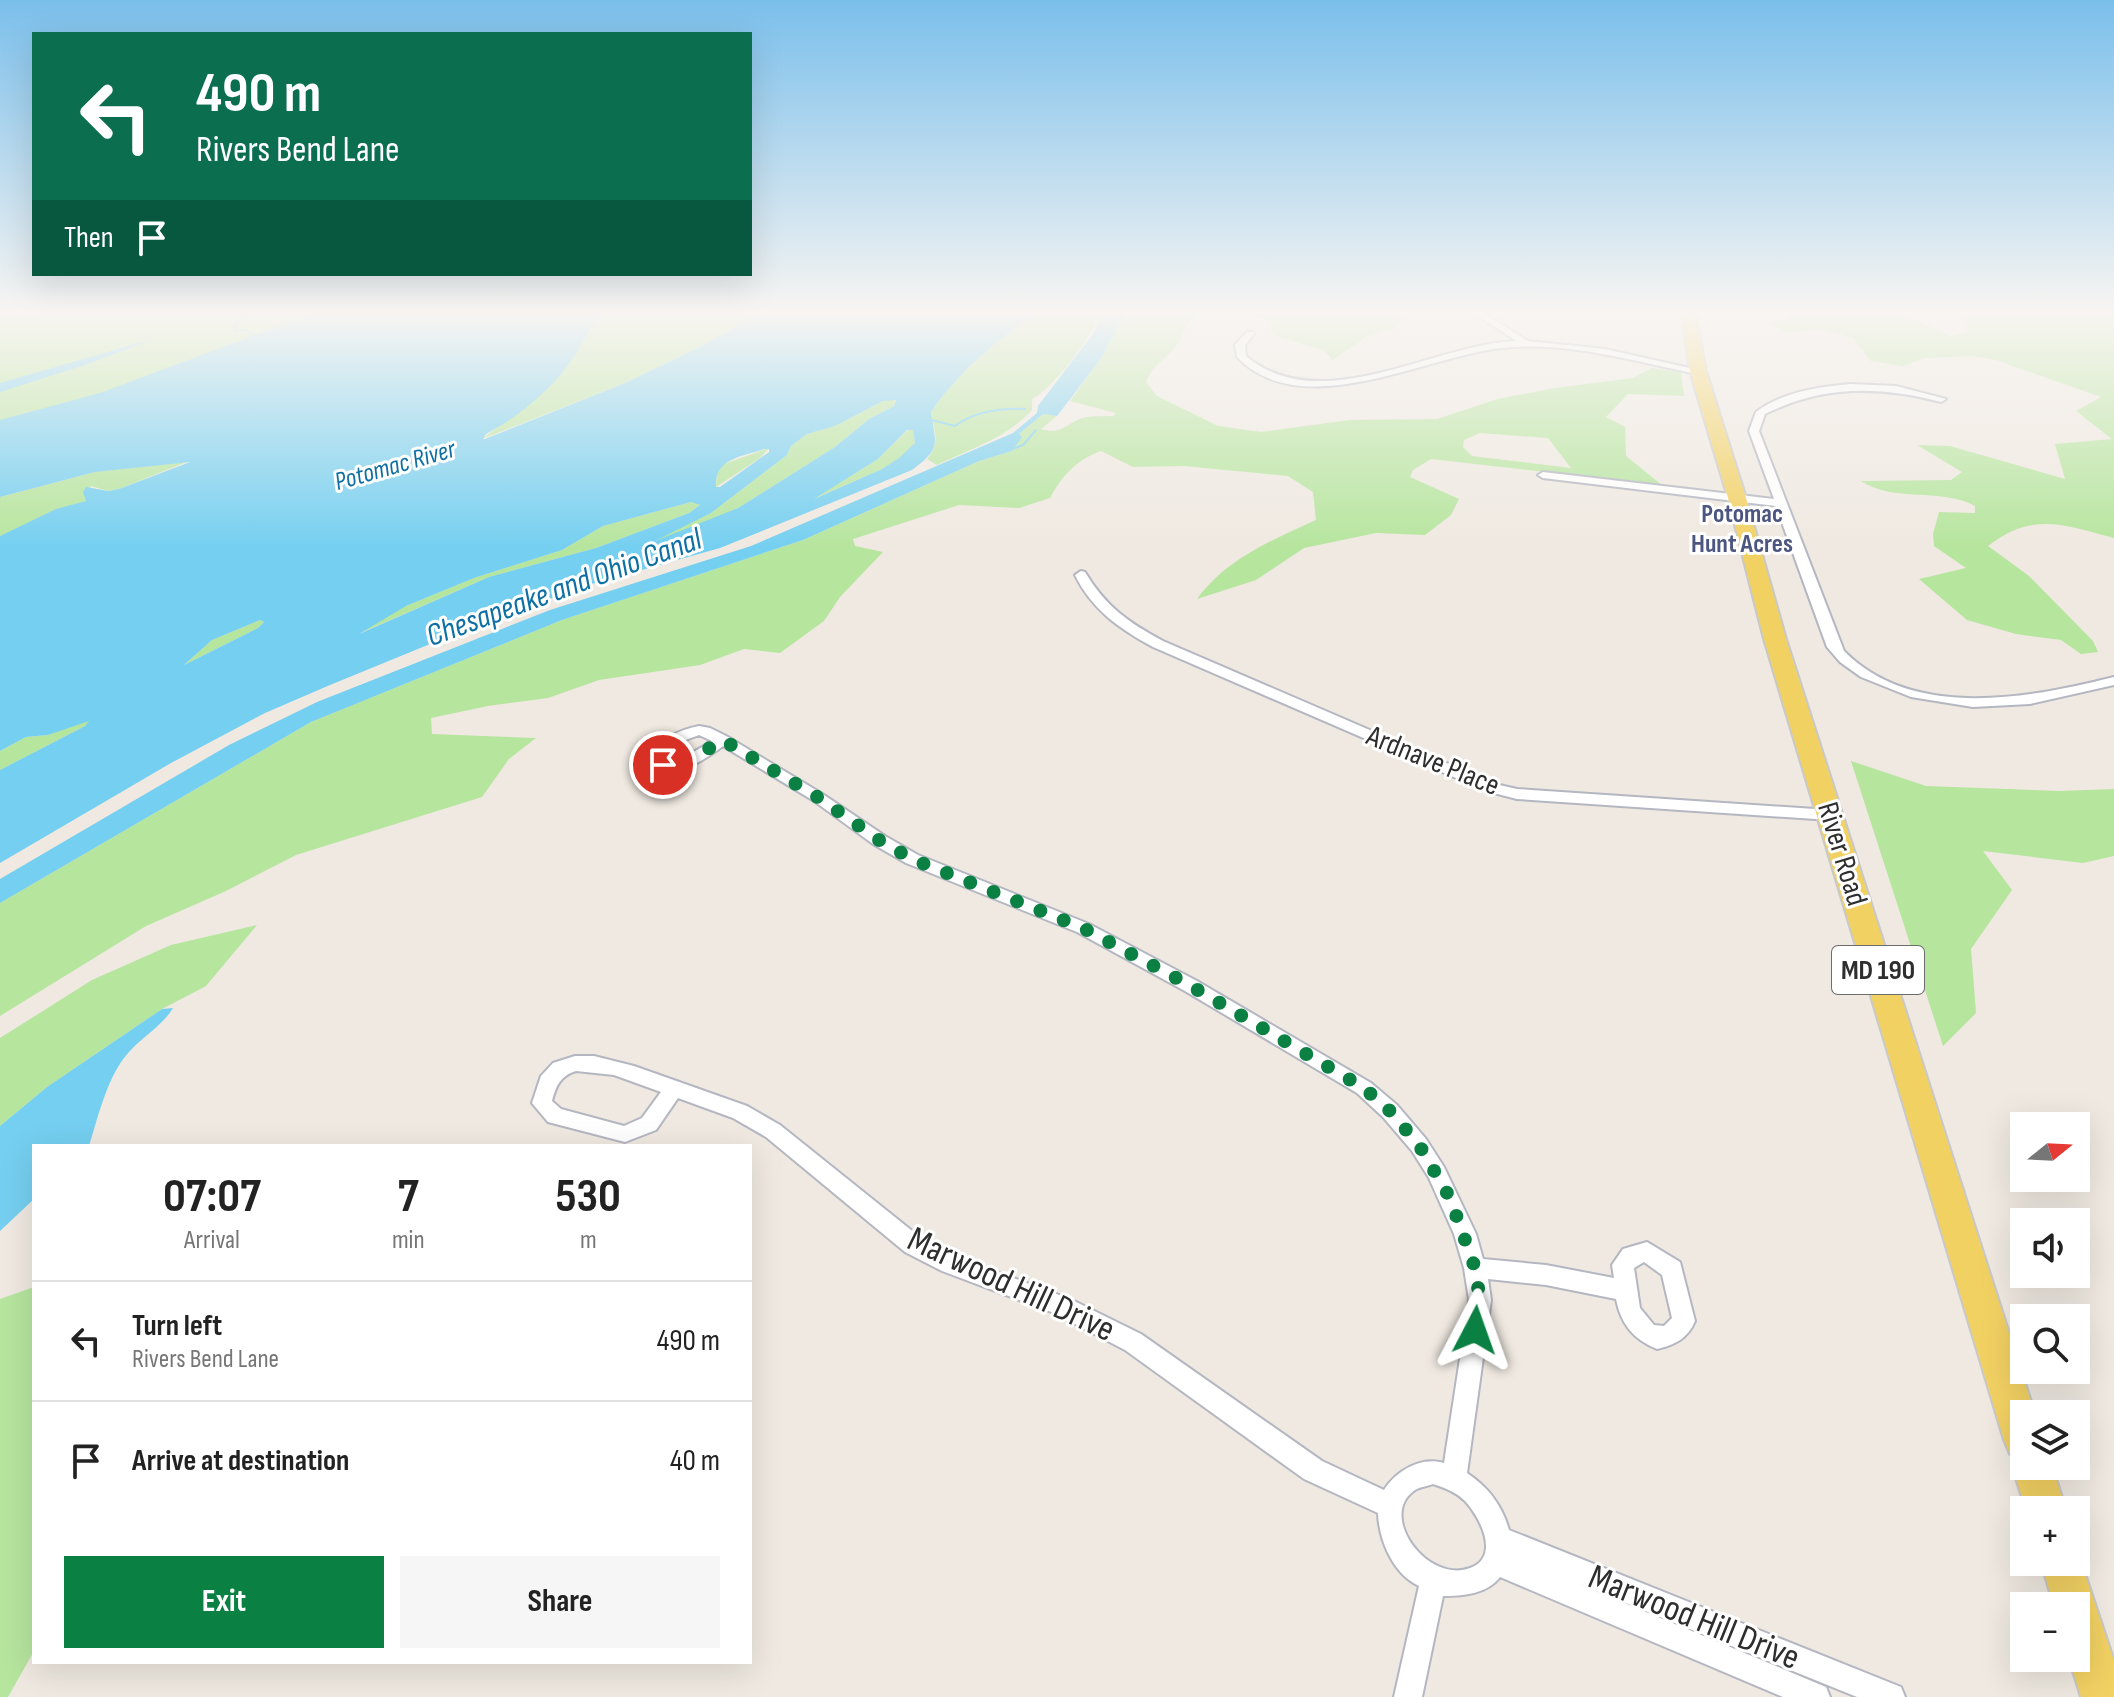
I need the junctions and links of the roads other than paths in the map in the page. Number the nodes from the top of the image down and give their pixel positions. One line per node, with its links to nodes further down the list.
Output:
1 (1703, 390): 6 (main road, River Road / MD 190)
2 (1839, 390): 7 (street)
3 (1895, 390): 4 (street)
4 (1941, 399)
5 (1543, 475): 6 (street)
6 (1737, 498): 7 (street); 11 (main road, River Road / MD 190)
7 (1780, 503): 9 (street)
8 (1081, 575): 11 (street, Ardnave Place)
9 (2114, 681)
10 (723, 740): 13 (street)
11 (1830, 815): 15 (main road, River Road / MD 190)
12 (674, 1089): 12 (street, Marwood Hill Drive); 17 (street, Marwood Hill Drive)
13 (1475, 1268): 14 (street); 16 (street)
14 (1627, 1291)
15 (2012, 1400)
16 (1454, 1477): 17 (street); 18 (street)
17 (1390, 1506): 19 (street)
18 (1496, 1550): 19 (street); 22 (street, Marwood Hill Drive); 23 (street, Marwood Hill Drive)
19 (1433, 1580): 21 (street)
20 (2090, 1654): 24 (main road)
21 (1408, 1697)
22 (1816, 1697)
23 (1891, 1697)
24 (2103, 1697)

